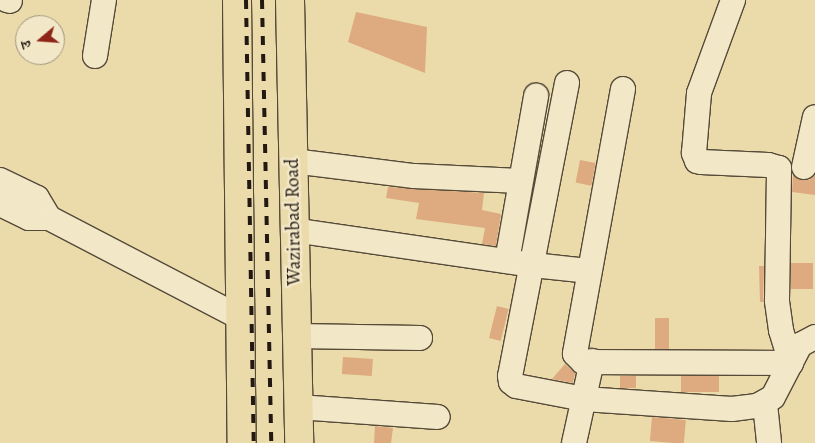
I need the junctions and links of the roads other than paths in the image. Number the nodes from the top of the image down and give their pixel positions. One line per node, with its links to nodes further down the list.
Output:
1 (104, 0): 5 (street)
2 (237, 0): 21 (highway)
3 (290, 0): 10 (highway, Wazirabad Road)
4 (733, 0): 12 (street)
5 (95, 56)
6 (567, 82): 19 (street)
7 (623, 89): 20 (street)
8 (536, 96): 14 (street)
9 (815, 117): 11 (street)
10 (293, 161): 14 (street); 17 (highway, Wazirabad Road)
11 (810, 167): 12 (street)
12 (780, 170): 26 (street)
13 (0, 180): 16 (street)
14 (520, 181): 18 (street)
15 (0, 204): 16 (street)
16 (49, 218): 21 (street)
17 (293, 230): 18 (street); 22 (highway, Wazirabad Road)
18 (507, 261): 19 (street)
19 (533, 265): 20 (street); 27 (street)
20 (588, 271): 25 (street)
21 (239, 317): 31 (highway)
22 (296, 336): 24 (street); 29 (highway, Wazirabad Road)
23 (815, 336): 26 (street)
24 (420, 338)
25 (592, 361): 26 (street); 27 (street)
26 (791, 363): 28 (street)
27 (584, 399): 28 (street); 33 (street)
28 (764, 404): 34 (street)
29 (298, 407): 30 (street); 32 (highway, Wazirabad Road)
30 (438, 417)
31 (242, 443)
32 (299, 443)
33 (574, 443)
34 (769, 443)

